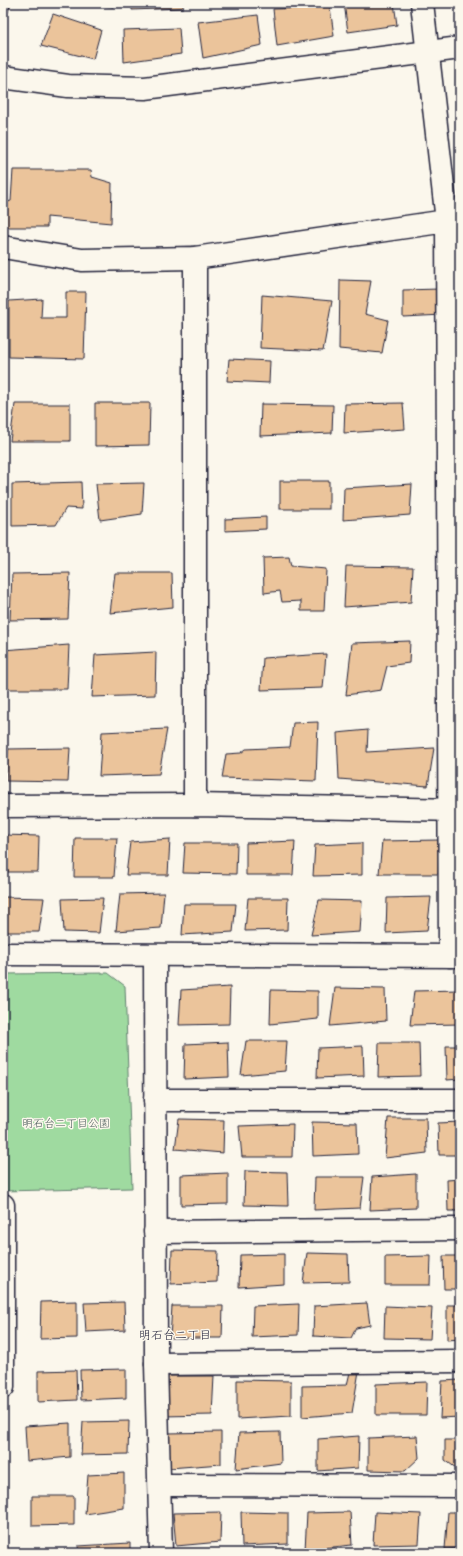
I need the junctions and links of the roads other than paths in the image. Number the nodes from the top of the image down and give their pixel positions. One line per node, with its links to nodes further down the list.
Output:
1 (422, 3): 3 (street)
2 (460, 48): 3 (street)
3 (427, 53): 4 (street); 5 (street)
4 (3, 77)
5 (453, 220): 7 (street); 10 (street)
6 (3, 247): 7 (street)
7 (195, 258): 8 (street)
8 (196, 805): 9 (street); 10 (street)
9 (3, 806)
10 (454, 810): 13 (street)
11 (3, 954): 12 (street)
12 (155, 956): 13 (street); 14 (street)
13 (455, 956)
14 (155, 1100): 15 (street); 18 (street)
15 (460, 1100)
16 (3, 1205): 19 (street)
17 (460, 1229): 18 (street)
18 (155, 1232): 21 (street)
19 (3, 1336): 22 (street)
20 (460, 1361): 21 (street)
21 (156, 1364): 23 (street)
22 (3, 1387)
23 (160, 1485): 24 (street); 25 (street)
24 (460, 1486)
25 (161, 1553)

